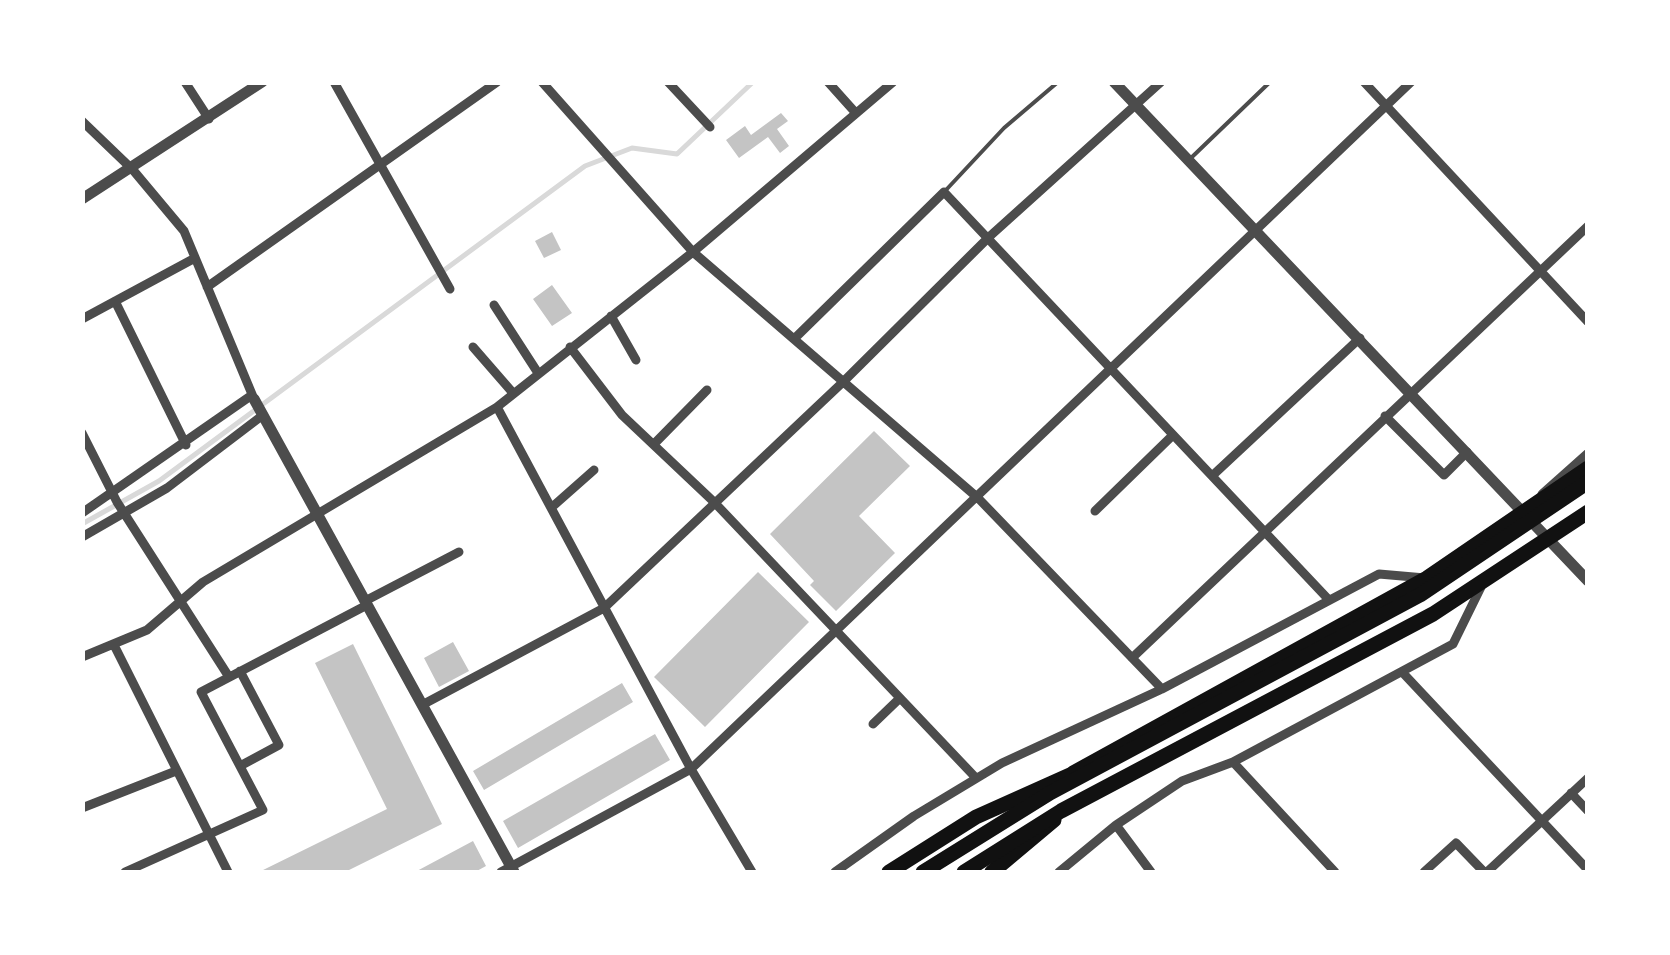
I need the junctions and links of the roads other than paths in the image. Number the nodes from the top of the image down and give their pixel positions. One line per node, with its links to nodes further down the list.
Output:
1 (185, 82): 18 (street)
2 (262, 82): 18 (street)
3 (334, 82): 22 (street)
4 (497, 82): 22 (street)
5 (542, 82): 29 (street)
6 (668, 82): 20 (street)
7 (828, 82): 17 (street)
8 (894, 82): 17 (street)
9 (1058, 82): 24 (lane)
10 (1114, 82): 15 (street)
11 (1162, 82): 15 (street)
12 (1270, 82): 21 (lane)
13 (1364, 82): 16 (street)
14 (1412, 82): 16 (street)
15 (1136, 106): 21 (street); 28 (street)
16 (1387, 106): 27 (street); 31 (street)
17 (854, 111): 29 (street)
18 (209, 119): 23 (street)
19 (82, 121): 23 (street)
20 (710, 127)
21 (1189, 160): 27 (street)
22 (378, 166): 32 (street); 33 (street)
23 (133, 170): 25 (street); 30 (street)
24 (944, 192): 28 (street); 40 (street)
25 (82, 198)
26 (1588, 226): 31 (street)
27 (1257, 231): 39 (street); 44 (street)
28 (988, 237): 44 (street); 46 (street)
29 (693, 252): 36 (street); 40 (street)
30 (195, 258): 32 (street); 34 (street)
31 (1540, 272): 38 (street); 48 (street)
32 (207, 287): 50 (street)
33 (450, 289)
34 (115, 301): 37 (street); 56 (street)
35 (494, 305): 45 (street)
36 (610, 316): 42 (street); 43 (street)
37 (82, 318)
38 (1586, 318)
39 (1360, 338): 48 (street); 61 (street)
40 (794, 339): 46 (street)
41 (473, 347): 49 (street)
42 (570, 347): 45 (street); 55 (street)
43 (636, 360)
44 (1111, 369): 54 (street); 63 (street)
45 (538, 373): 49 (street)
46 (844, 382): 63 (street); 64 (street)
47 (706, 390): 55 (street)
48 (1412, 391): 52 (street); 57 (street)
49 (513, 393): 51 (street)
50 (257, 404): 56 (street); 65 (street); 69 (street)
51 (497, 406): 66 (street); 69 (street)
52 (1385, 416): 57 (street); 72 (street)
53 (82, 433): 65 (street)
54 (1173, 435): 61 (street); 67 (street)
55 (655, 443): 64 (street)
56 (186, 445): 65 (street)
57 (1466, 452): 71 (street)
58 (1588, 453): 71 (street)
59 (1588, 468): 71 (highway)
60 (594, 470): 66 (street)
61 (1212, 476): 72 (street)
62 (1588, 482): 115 (highway)
63 (978, 498): 83 (street); 86 (street)
64 (714, 502): 82 (street); 83 (street)
65 (119, 504): 68 (street); 73 (street); 80 (street)
66 (551, 508): 82 (street)
67 (1094, 511)
68 (82, 513)
69 (317, 513): 80 (street); 81 (street)
70 (1588, 514): 74 (highway); 117 (highway)
71 (1524, 515): 74 (street); 76 (highway)
72 (1264, 532): 79 (street); 86 (street)
73 (82, 537)
74 (1550, 542): 77 (highway); 78 (street)
75 (459, 552): 81 (street)
76 (1428, 578): 79 (street); 98 (highway)
77 (1484, 580): 88 (street); 101 (highway)
78 (1588, 581)
79 (1329, 600): 90 (street)
80 (178, 601): 84 (street); 89 (street)
81 (366, 603): 87 (street); 92 (street)
82 (604, 608): 92 (street); 97 (street)
83 (837, 632): 91 (street); 97 (street)
84 (114, 646): 85 (street); 96 (street)
85 (82, 658)
86 (1132, 658): 90 (street)
87 (240, 671): 89 (street); 95 (street)
88 (1403, 672): 94 (street); 105 (street)
89 (229, 677): 95 (street)
90 (1162, 688): 99 (street)
91 (900, 698): 93 (street); 99 (street)
92 (422, 705): 109 (street)
93 (873, 724)
94 (1232, 762): 106 (street); 121 (street)
95 (240, 766): 107 (street)
96 (176, 770): 103 (street); 107 (street)
97 (691, 770): 109 (street); 112 (street)
98 (1072, 774): 114 (highway); 115 (highway)
99 (976, 778): 113 (street)
100 (1588, 778): 102 (street)
101 (1088, 792): 116 (highway); 118 (highway)
102 (1571, 793): 104 (street); 105 (street)
103 (82, 808)
104 (1588, 811)
105 (1541, 821): 108 (street); 123 (street)
106 (1116, 825): 119 (street); 120 (street)
107 (209, 836): 110 (street); 111 (street)
108 (1588, 870)
109 (509, 871)
110 (125, 872)
111 (228, 872)
112 (752, 872)
113 (835, 872)
114 (889, 872)
115 (921, 872)
116 (955, 872)
117 (964, 872)
118 (992, 872)
119 (1060, 872)
120 (1151, 872)
121 (1335, 872)
122 (1424, 872): 123 (street)
123 (1485, 872)

